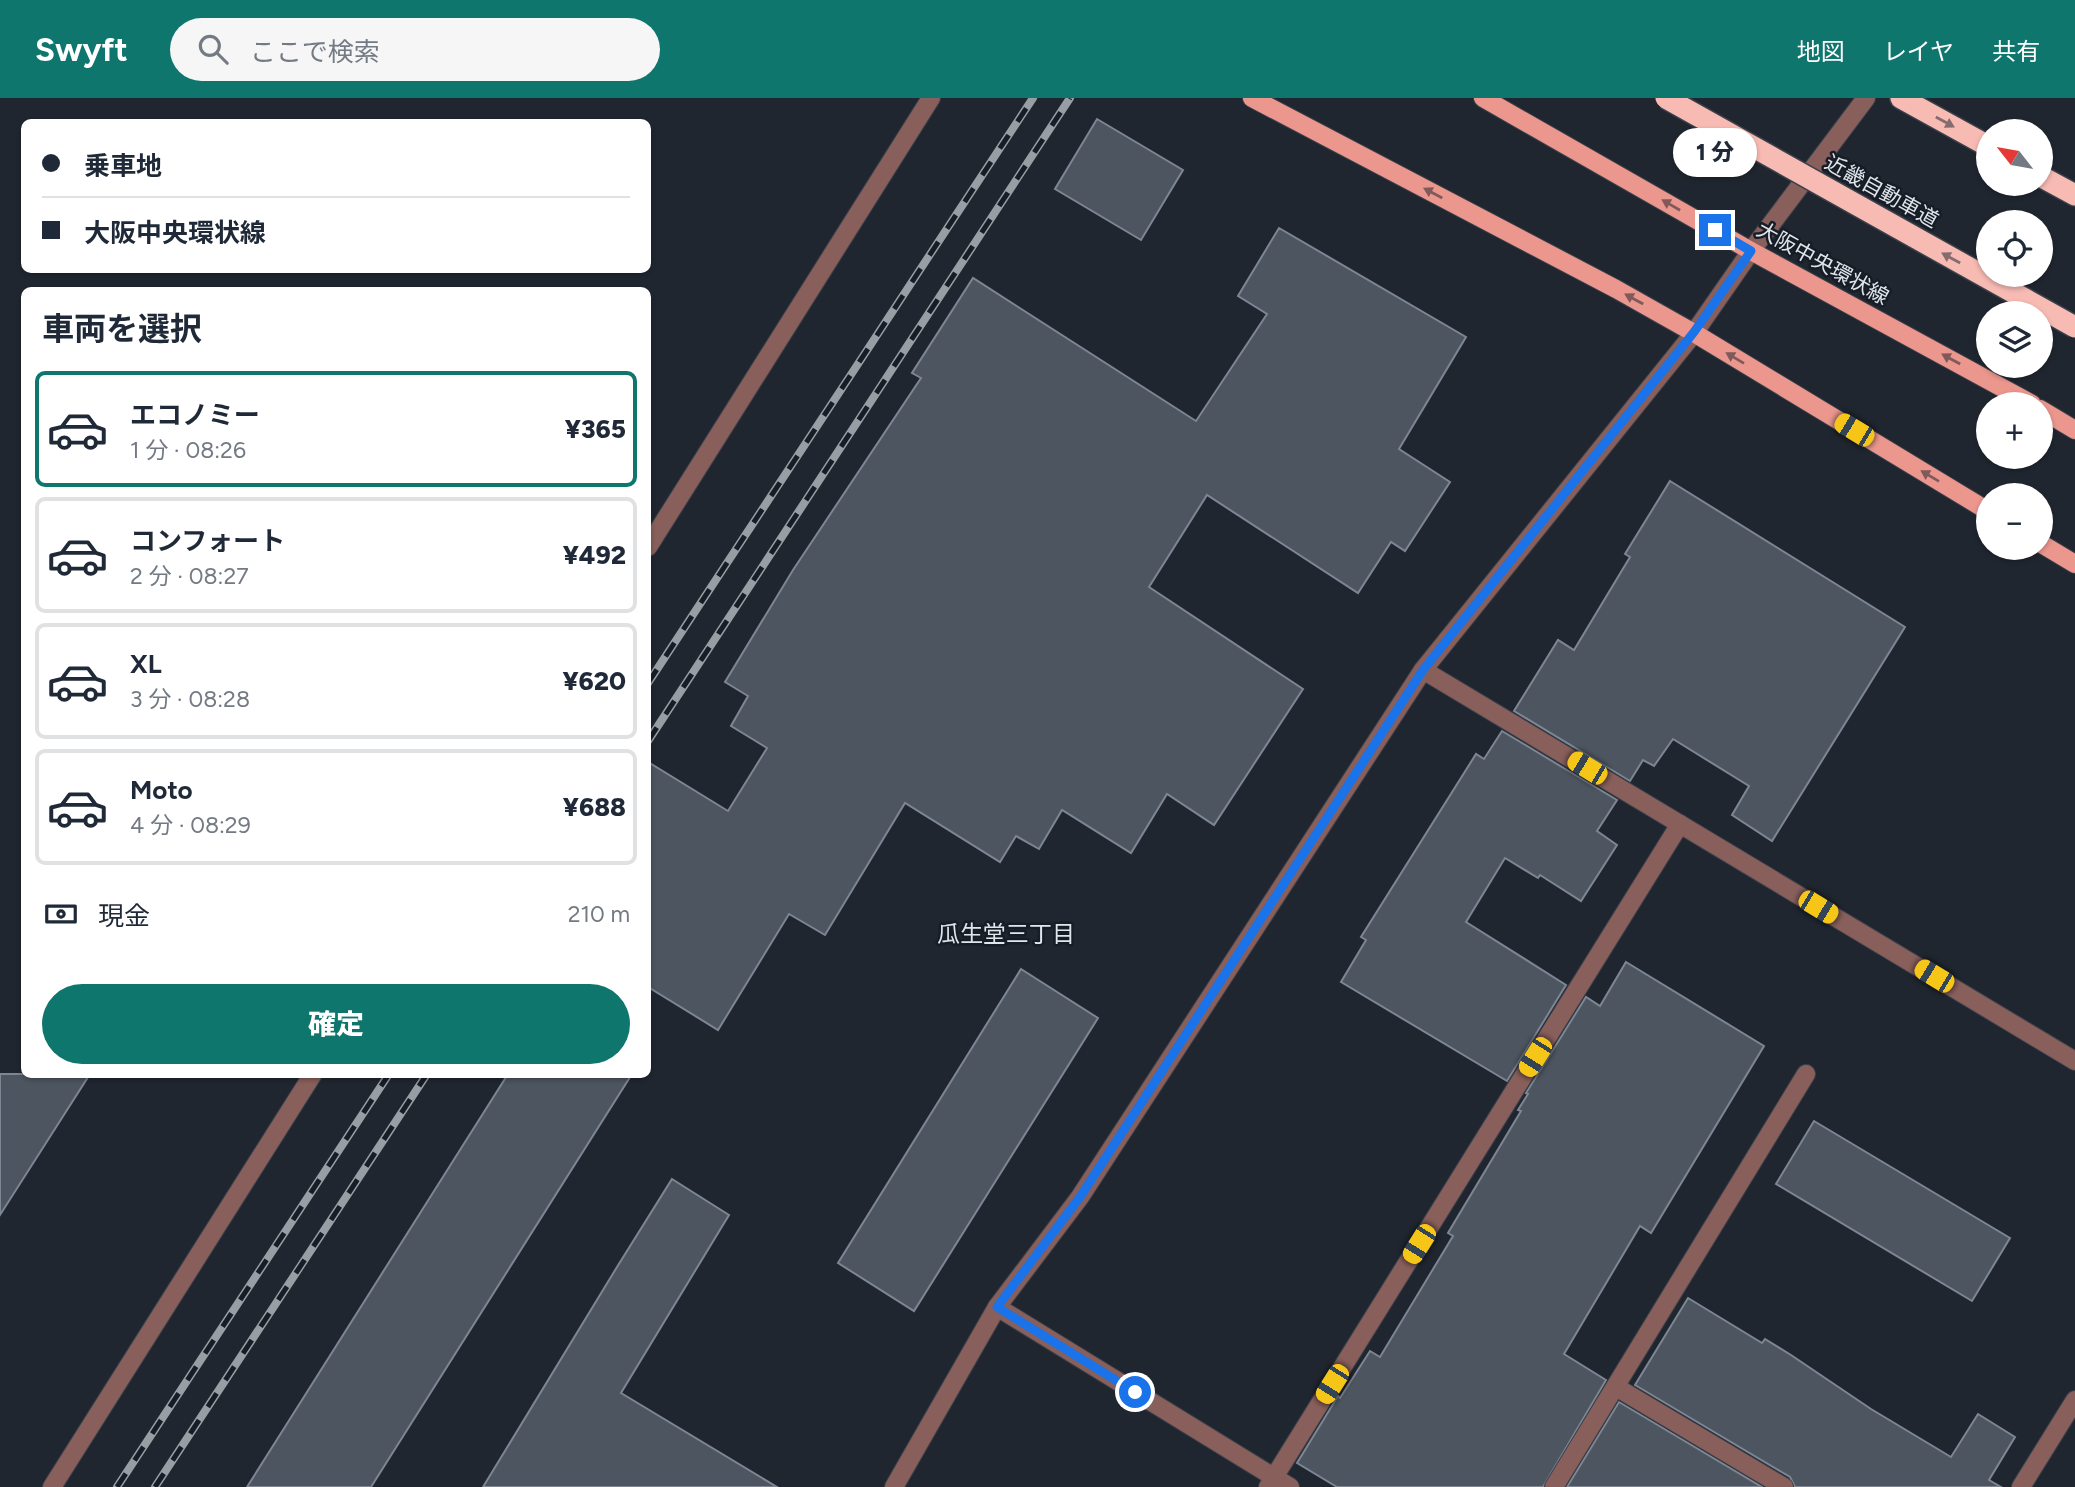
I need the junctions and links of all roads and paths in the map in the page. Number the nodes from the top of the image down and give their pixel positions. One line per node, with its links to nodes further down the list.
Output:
1 (931, 98): 17 (street)
2 (1252, 98): 12 (main road, one-way to 2)
3 (1483, 98): 10 (main road, 大阪中央環状線, one-way to 3)
4 (1666, 98): 11 (highway, 近畿自動車道, one-way to 4, bridge)
5 (1866, 98): 10 (street)
6 (1901, 98): 7 (highway, one-way to 7)
7 (1976, 139)
8 (2053, 183): 9 (highway)
9 (2075, 195)
10 (1751, 251): 12 (street); 13 (main road, 大阪中央環状線, one-way to 10)
11 (2075, 327)
12 (1694, 332): 16 (main road, one-way to 12); 20 (street)
13 (2010, 392)
14 (2053, 416): 15 (main road)
15 (2075, 429)
16 (1976, 504)
17 (651, 542)
18 (2053, 551): 19 (main road)
19 (2075, 564)
20 (1423, 670): 21 (street); 25 (street)
21 (1680, 824): 22 (street); 28 (street)
22 (2075, 1061)
23 (1805, 1074): 26 (street)
24 (310, 1078): 29 (street)
25 (997, 1307): 28 (street); 30 (street)
26 (1616, 1387): 32 (street); 33 (street)
27 (2075, 1399): 34 (street)
28 (1271, 1482): 31 (street)
29 (52, 1487)
30 (894, 1487)
31 (1290, 1487)
32 (1554, 1487)
33 (1784, 1487)
34 (2021, 1487)

